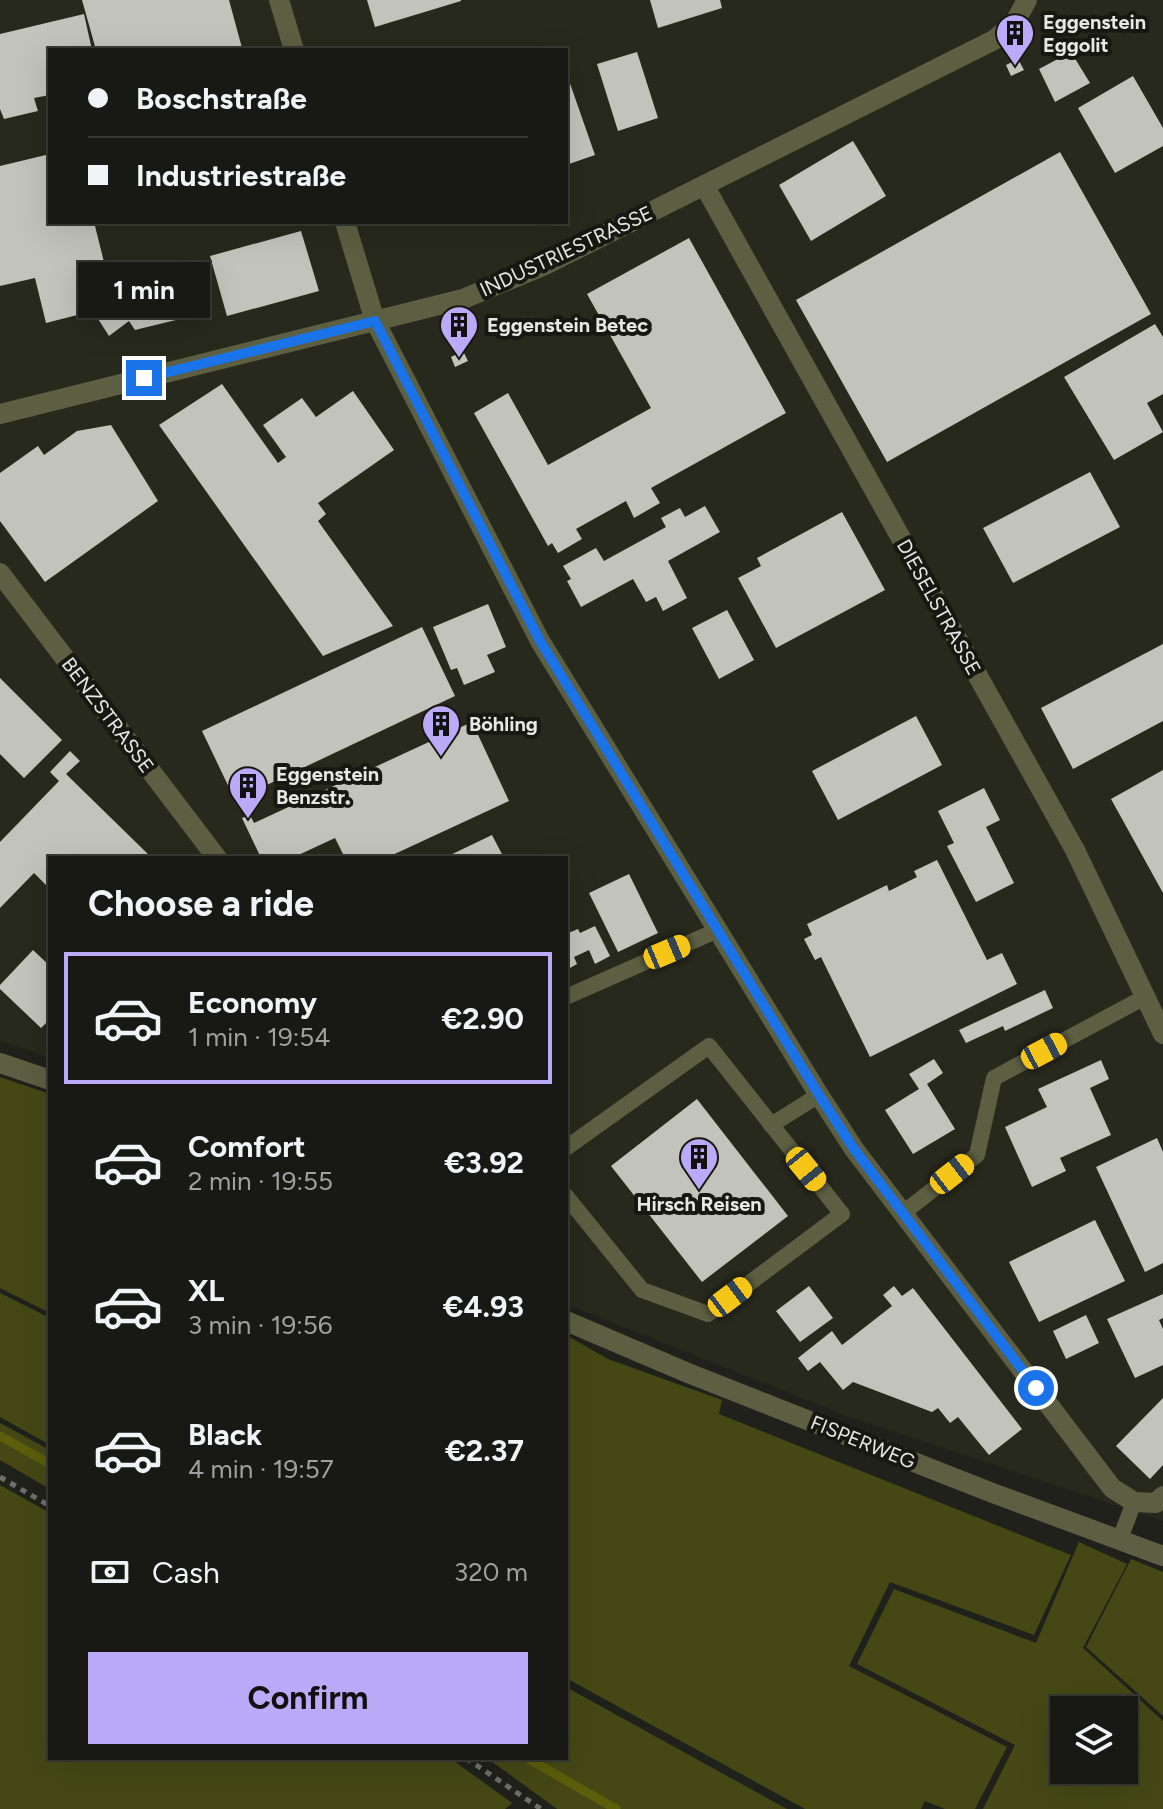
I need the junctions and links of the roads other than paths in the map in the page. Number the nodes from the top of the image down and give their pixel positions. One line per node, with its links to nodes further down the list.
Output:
1 (279, 0): 3 (street)
2 (1032, 1): 4 (street, INDUSTRIESTRASSE)
3 (293, 48)
4 (704, 185): 6 (street, INDUSTRIESTRASSE); 12 (street, DIESELSTRASSE)
5 (346, 224): 6 (street)
6 (375, 321): 7 (street, INDUSTRIESTRASSE); 10 (street)
7 (0, 414)
8 (0, 573): 9 (street, BENZSTRASSE)
9 (215, 856)
10 (718, 930): 11 (lane); 16 (street)
11 (568, 996)
12 (1145, 997): 13 (street, DIESELSTRASSE); 20 (lane)
13 (1163, 1034)
14 (0, 1063): 15 (street)
15 (48, 1079)
16 (819, 1095): 17 (lane); 20 (street)
17 (771, 1125): 18 (lane); 19 (lane)
18 (568, 1147)
19 (568, 1198)
20 (903, 1213): 23 (street)
21 (568, 1322): 24 (street, FISPERWEG)
22 (1163, 1496): 23 (street)
23 (1134, 1502): 24 (lane)
24 (1120, 1539): 25 (street, FISPERWEG)
25 (1163, 1556)

